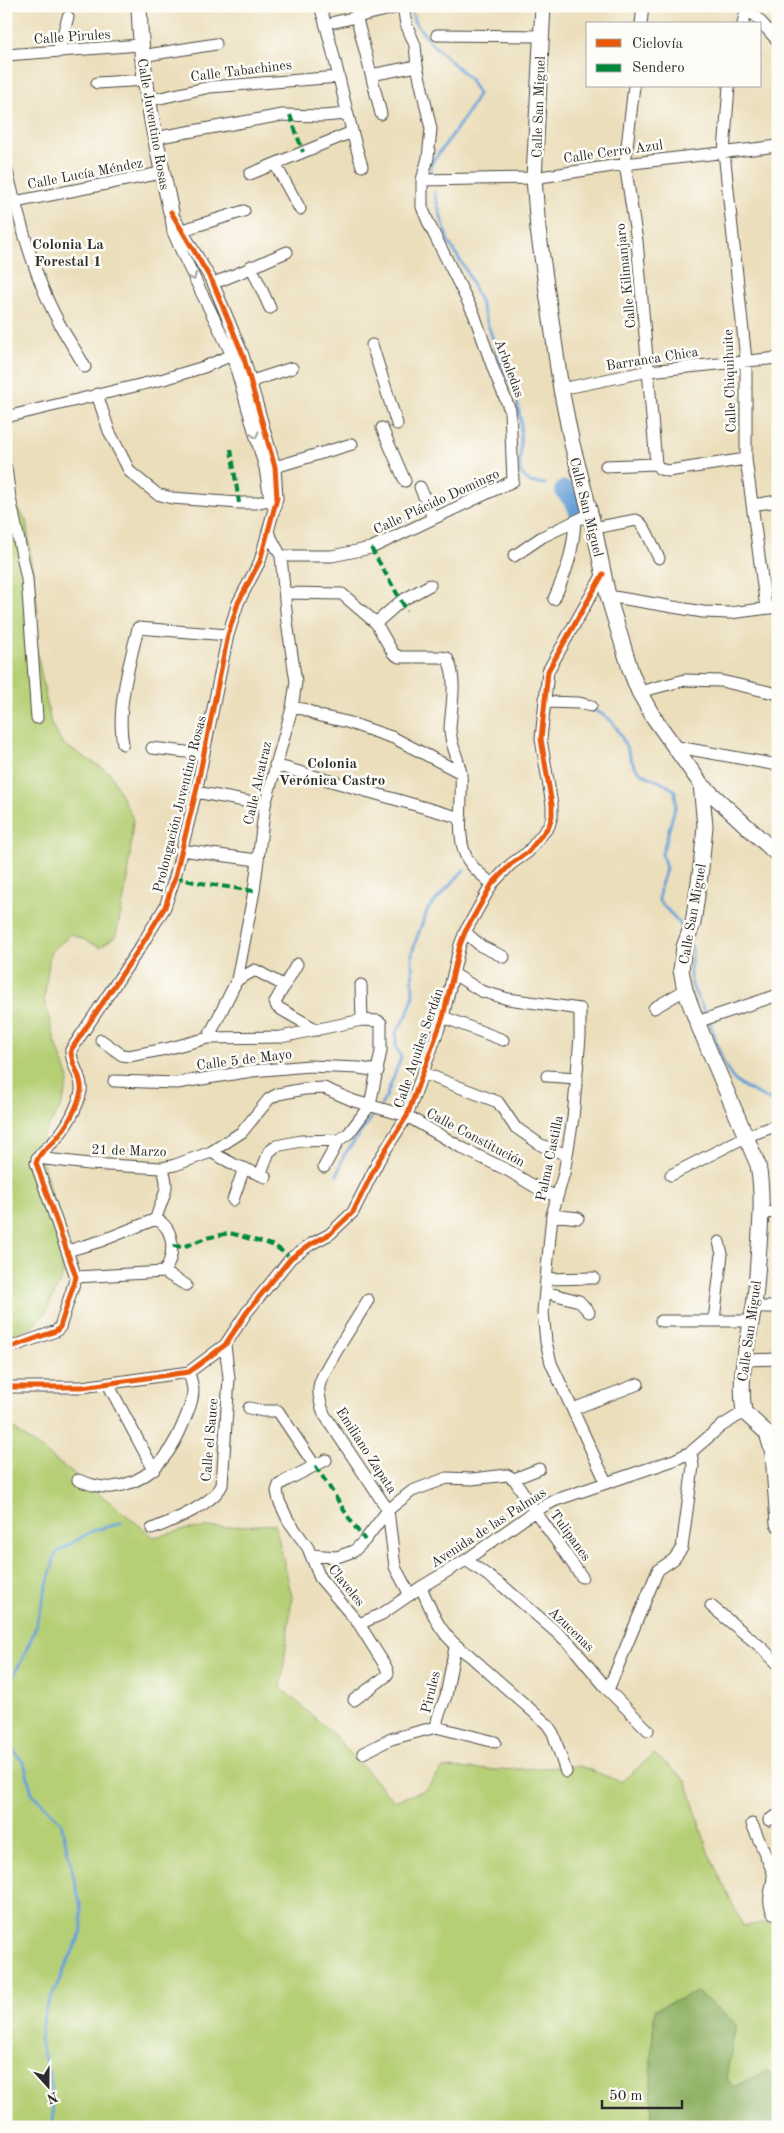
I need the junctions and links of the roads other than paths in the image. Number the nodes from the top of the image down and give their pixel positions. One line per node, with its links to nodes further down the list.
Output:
1 (139, 6): 18 (street, Calle Juventino Rosas)
2 (320, 6): 23 (street)
3 (403, 6): 7 (street); 21 (street, Arboledas)
4 (643, 6): 10 (street)
5 (747, 6): 11 (street); 12 (street)
6 (542, 8): 15 (street, Calle San Miguel)
7 (356, 15): 9 (street); 22 (street)
8 (68, 17): 19 (street)
9 (335, 22)
10 (641, 22)
11 (743, 22)
12 (761, 22)
13 (762, 23): 16 (street)
14 (437, 35): 15 (street)
15 (540, 36): 41 (street, Calle San Miguel)
16 (778, 41)
17 (216, 44): 18 (street, Calle Pirules)
18 (141, 51): 19 (street, Calle Pirules); 24 (street, Calle Juventino Rosas)
19 (58, 52): 20 (street, Calle Pirules)
20 (6, 55)
21 (417, 66): 22 (street); 42 (street, Arboledas)
22 (371, 75): 30 (street)
23 (339, 77): 28 (street, Calle Tabachines); 29 (street)
24 (145, 80): 25 (street); 28 (street, Calle Juventino Rosas)
25 (97, 84)
26 (634, 88): 36 (street, Calle Kilimanjaro)
27 (728, 88): 34 (street, Calle Chiquihuite)
28 (147, 101): 32 (street, Calle Juventino Rosas)
29 (347, 114): 31 (street); 32 (street)
30 (381, 114)
31 (352, 132): 35 (street); 37 (street)
32 (154, 138): 39 (street, Calle Juventino Rosas)
33 (778, 146): 34 (street, Calle Cerro Azul)
34 (724, 152): 36 (street, Calle Cerro Azul); 55 (street, Calle Chiquihuite)
35 (275, 164): 40 (street); 44 (street)
36 (625, 164): 41 (street, Calle Cerro Azul); 58 (street, Calle Kilimanjaro)
37 (362, 166)
38 (6, 168): 43 (street)
39 (161, 173): 43 (street, Calle Lucía Méndez); 46 (street, Calle Juventino Rosas)
40 (250, 174)
41 (534, 178): 42 (street, Calle Cerro Azul); 61 (street, Calle San Miguel)
42 (422, 180): 73 (street, Arboledas)
43 (15, 202): 56 (street)
44 (300, 209)
45 (244, 211): 47 (street)
46 (171, 212): 47 (street, Calle Juventino Rosas)
47 (178, 231): 50 (street, Calle Juventino Rosas); 53 (street, Calle Juventino Rosas, one-way to 53)
48 (287, 252): 49 (street)
49 (251, 266): 50 (street); 51 (street)
50 (213, 284): 59 (street, Calle Juventino Rosas)
51 (270, 308)
52 (372, 345): 64 (street)
53 (232, 355): 60 (street, Calle Juventino Rosas); 62 (street)
54 (778, 358): 55 (street, Barranca Chica)
55 (746, 360): 58 (street, Barranca Chica); 67 (street, Calle Chiquihuite)
56 (85, 367)
57 (292, 368): 59 (street)
58 (650, 371): 61 (street, Barranca Chica); 68 (street, Calle Kilimanjaro)
59 (252, 381): 70 (street, Prolongación Juventino Rosas)
60 (242, 389): 76 (street, Prolongación Juventino Rosas, one-way to 76)
61 (561, 389): 80 (street, Calle San Miguel)
62 (97, 394): 63 (street); 76 (street)
63 (6, 417)
64 (397, 424)
65 (382, 428): 72 (street)
66 (352, 444): 70 (street)
67 (746, 459): 68 (street); 77 (street, Calle Chiquihuite)
68 (656, 464): 69 (street)
69 (606, 466)
70 (275, 467): 76 (street, Prolongación Juventino Rosas)
71 (6, 468): 98 (street)
72 (405, 481)
73 (513, 482): 78 (street, Calle Plácido Domingo)
74 (420, 487): 78 (street)
75 (778, 501): 77 (street)
76 (274, 502): 81 (street, Prolongación Juventino Rosas)
77 (752, 504): 90 (street, Calle Chiquihuite)
78 (433, 518): 82 (street, Calle Plácido Domingo)
79 (575, 521): 80 (street); 83 (street); 89 (street)
80 (592, 521): 84 (street); 85 (street, Calle San Miguel)
81 (268, 532): 82 (street, Calle Alcatraz); 92 (street, Prolongación Juventino Rosas)
82 (281, 556): 87 (street, Calle Alcatraz)
83 (514, 556)
84 (659, 558)
85 (603, 574): 88 (street, Calle San Miguel); 95 (street, Calle Aquiles Serdán)
86 (430, 585): 91 (street)
87 (286, 593): 91 (street); 97 (street, Calle Alcatraz)
88 (608, 596): 90 (street); 93 (street, Calle San Miguel)
89 (554, 599)
90 (772, 608)
91 (376, 622): 105 (street)
92 (228, 635): 99 (street); 102 (street, Prolongación Juventino Rosas)
93 (639, 692): 94 (street); 100 (street, Calle San Miguel)
94 (778, 694)
95 (545, 702): 96 (street); 113 (street, Calle Aquiles Serdán)
96 (591, 706)
97 (292, 708): 103 (street, Calle Alcatraz); 105 (street)
98 (37, 718)
99 (123, 744)
100 (672, 746): 104 (street); 106 (street, Calle San Miguel)
101 (152, 748): 102 (street)
102 (203, 754): 107 (street, Prolongación Juventino Rosas)
103 (275, 765): 108 (street, Calle Alcatraz); 109 (street)
104 (778, 765)
105 (461, 773): 109 (street)
106 (701, 784): 111 (street); 121 (street, Calle San Miguel)
107 (196, 792): 108 (street); 110 (street, Prolongación Juventino Rosas)
108 (265, 805): 112 (street, Calle Alcatraz)
109 (462, 818): 113 (street)
110 (181, 850): 112 (street); 143 (street, Prolongación Juventino Rosas)
111 (778, 855)
112 (256, 860): 118 (street, Calle Alcatraz)
113 (492, 884): 114 (street, Calle Aquiles Serdán)
114 (465, 932): 115 (street); 117 (street, Calle Aquiles Serdán)
115 (504, 957)
116 (297, 964): 119 (street)
117 (454, 974): 124 (street, Calle Aquiles Serdán); 134 (street, Palma Castilla)
118 (237, 980): 119 (street); 128 (street, Calle Alcatraz)
119 (285, 986): 127 (street)
120 (361, 986): 125 (street)
121 (685, 990): 123 (street); 126 (street, Calle San Miguel)
122 (778, 995): 126 (street)
123 (654, 1008)
124 (444, 1017): 130 (street); 132 (street, Calle Aquiles Serdán)
125 (362, 1020): 127 (street); 131 (street)
126 (699, 1021): 139 (street, Calle San Miguel)
127 (316, 1030): 128 (street)
128 (208, 1038): 129 (street)
129 (101, 1040)
130 (503, 1040)
131 (378, 1071): 135 (street, Calle 5 de Mayo); 136 (street)
132 (423, 1073): 137 (street, Calle Aquiles Serdán); 142 (street)
133 (547, 1076): 134 (street)
134 (577, 1078): 142 (street, Palma Castilla)
135 (114, 1081)
136 (371, 1105): 137 (street, Calle Constitución); 140 (street); 141 (street, 21 de Marzo)
137 (407, 1116): 148 (street, Calle Constitución); 169 (street, Calle Aquiles Serdán)
138 (778, 1125): 139 (street)
139 (746, 1136): 147 (street); 151 (street, Calle San Miguel)
140 (338, 1140): 144 (street); 146 (street)
141 (211, 1152): 145 (street, 21 de Marzo); 146 (street)
142 (567, 1155): 148 (street, Palma Castilla)
143 (37, 1158): 145 (street, 21 de Marzo); 156 (street)
144 (324, 1166)
145 (162, 1168): 154 (street)
146 (244, 1168): 149 (street)
147 (671, 1175)
148 (557, 1196): 152 (street, Palma Castilla)
149 (233, 1200)
150 (778, 1212): 151 (street)
151 (761, 1213): 166 (street, Calle San Miguel)
152 (552, 1215): 153 (street); 159 (street, Palma Castilla)
153 (578, 1218)
154 (156, 1219): 156 (street); 157 (street)
155 (719, 1242): 167 (street)
156 (67, 1251): 158 (street)
157 (164, 1272): 158 (street); 161 (street)
158 (76, 1277): 170 (street)
159 (546, 1278): 160 (street); 162 (street, Palma Castilla)
160 (594, 1278)
161 (186, 1285)
162 (545, 1292): 165 (street); 178 (street, Palma Castilla)
163 (368, 1300): 188 (street, Emiliano Zapata)
164 (778, 1307): 166 (street)
165 (589, 1312)
166 (752, 1314): 167 (street); 172 (street, Calle San Miguel)
167 (714, 1320): 168 (street)
168 (661, 1321)
169 (225, 1345): 173 (street, Calle Aquiles Serdán); 191 (street, Calle el Sauce)
170 (6, 1349)
171 (778, 1359): 172 (street)
172 (743, 1360): 179 (street, Calle San Miguel)
173 (189, 1372): 174 (street); 184 (street)
174 (108, 1384): 176 (street); 184 (street)
175 (638, 1384): 178 (street)
176 (6, 1386)
177 (249, 1408): 182 (street)
178 (573, 1409): 187 (street, Palma Castilla)
179 (744, 1412): 180 (street, Avenida de las Palmas); 190 (street)
180 (691, 1452): 187 (street, Avenida de las Palmas); 201 (street)
181 (326, 1460): 182 (street)
182 (315, 1466): 192 (street, Claveles)
183 (539, 1469): 185 (street)
184 (154, 1470): 186 (street)
185 (514, 1479): 188 (street); 189 (street, Tulipanes)
186 (78, 1480)
187 (606, 1482): 189 (street, Avenida de las Palmas)
188 (388, 1510): 192 (street); 196 (street, Emiliano Zapata)
189 (534, 1511): 193 (street, Avenida de las Palmas); 194 (street, Tulipanes)
190 (778, 1524)
191 (152, 1529)
192 (311, 1555): 198 (street, Claveles)
193 (466, 1560): 195 (street, Avenida de las Palmas); 201 (street, Azucenas)
194 (582, 1576)
195 (421, 1587): 196 (street, Avenida de las Palmas); 199 (street)
196 (410, 1595): 198 (street, Avenida de las Palmas)
197 (711, 1606): 200 (street)
198 (359, 1624): 202 (street, Claveles)
199 (455, 1647): 203 (street, Pirules); 207 (street)
200 (778, 1664)
201 (608, 1690): 204 (street, Azucenas)
202 (354, 1700)
203 (436, 1728): 205 (street); 206 (street, Pirules)
204 (648, 1730)
205 (495, 1742)
206 (363, 1753)
207 (566, 1772)
208 (752, 1824): 209 (street)
209 (776, 1914)

